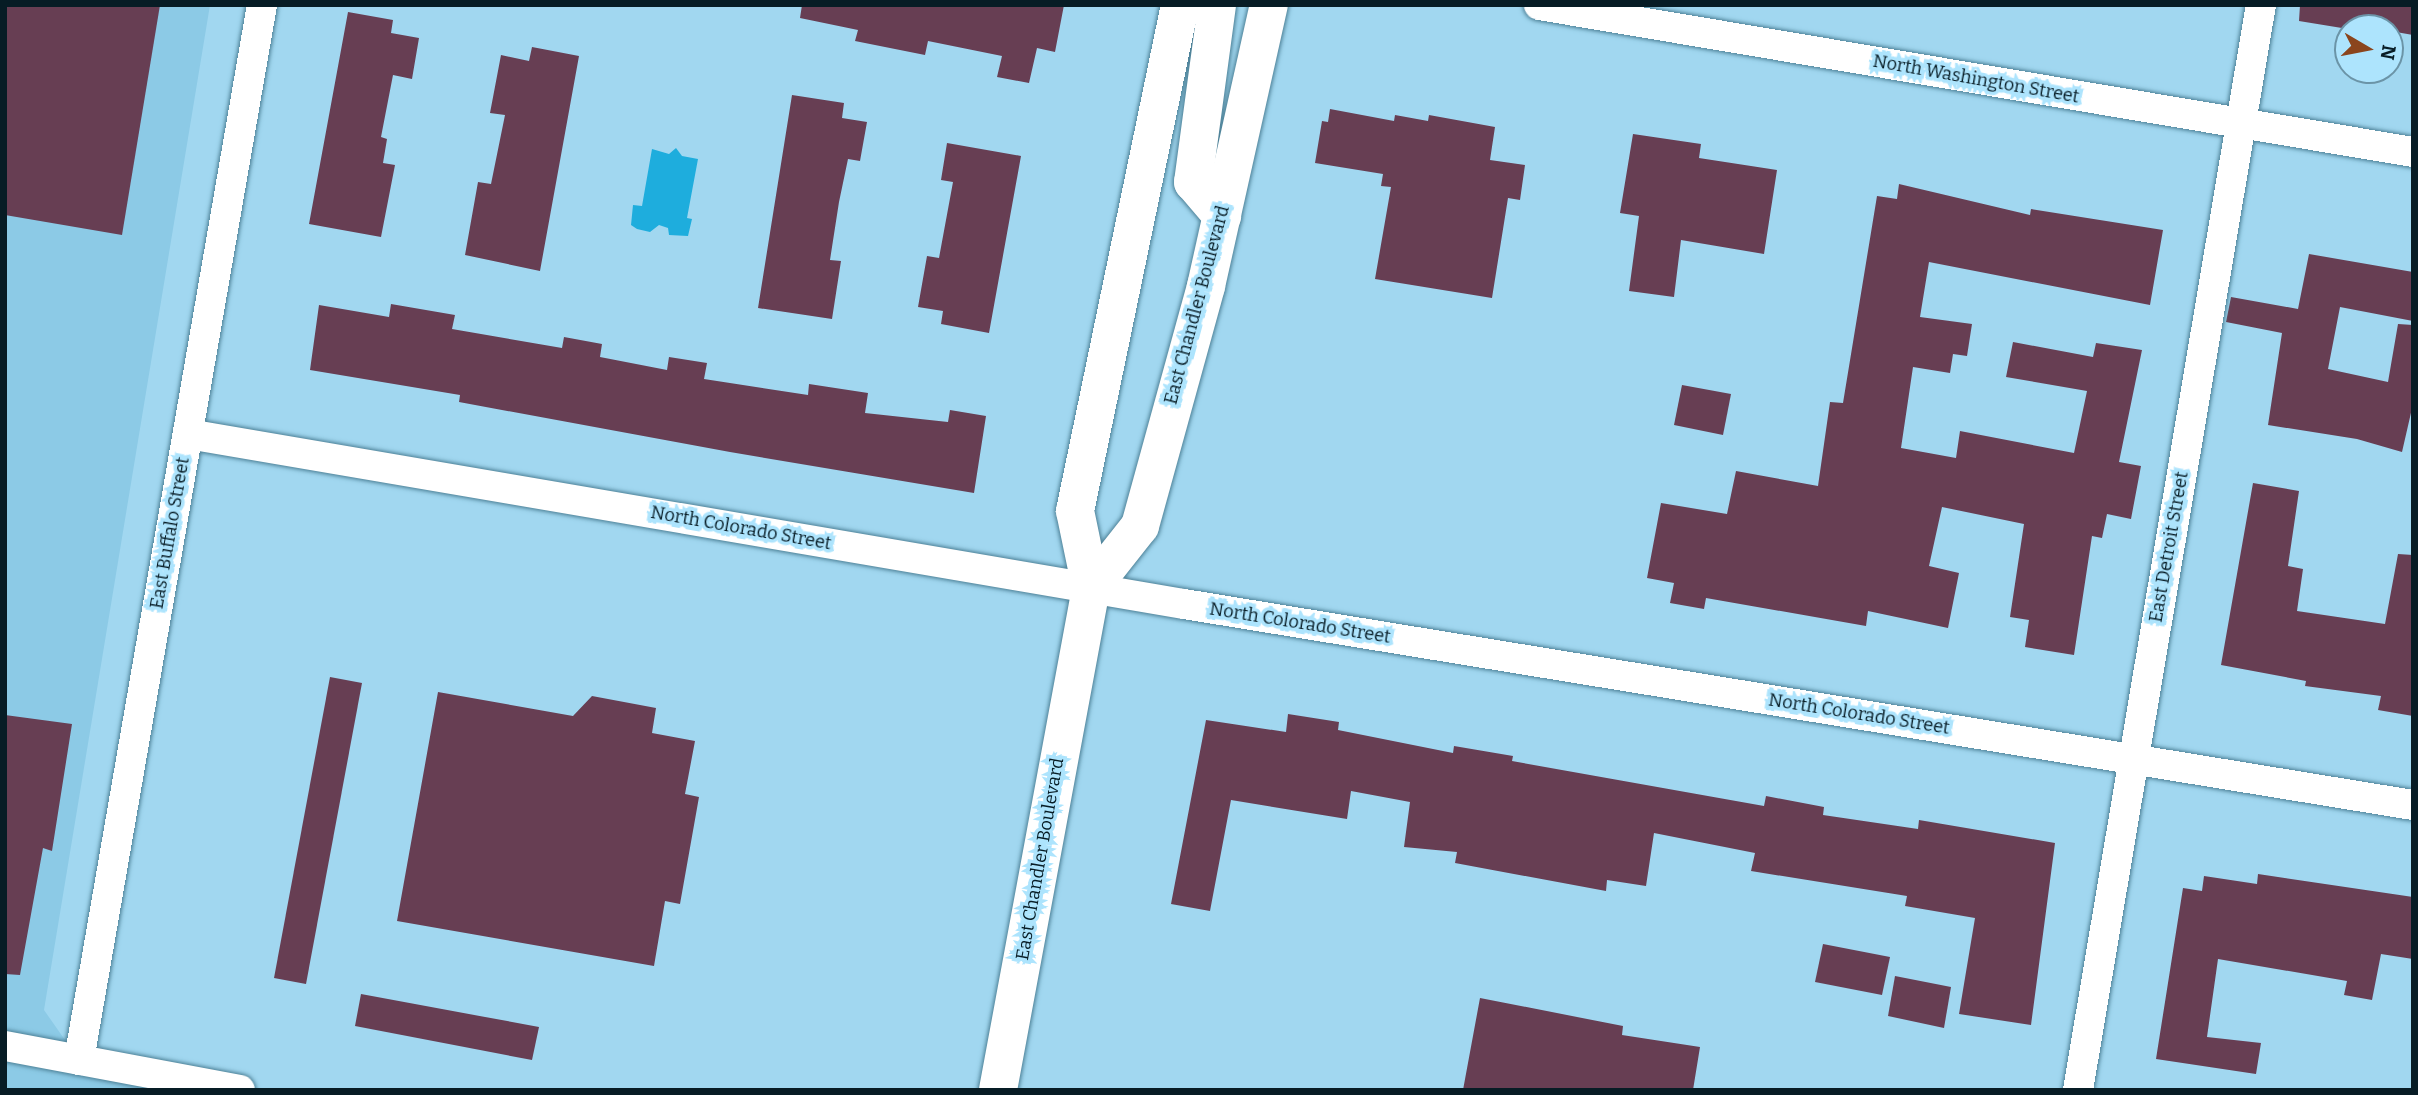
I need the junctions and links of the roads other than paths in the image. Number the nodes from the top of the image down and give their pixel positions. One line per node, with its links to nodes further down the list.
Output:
1 (262, 5): 10 (street, East Buffalo Street)
2 (1180, 5): 11 (main road, East Chandler Boulevard)
3 (1217, 5): 9 (main road)
4 (1269, 5): 9 (main road, East Chandler Boulevard)
5 (1539, 5): 7 (street, North Washington Street)
6 (2261, 5): 7 (street, East Detroit Street)
7 (2241, 125): 8 (street, North Washington Street); 12 (street, East Detroit Street)
8 (2413, 152)
9 (1222, 216): 11 (main road, East Chandler Boulevard)
10 (188, 434): 11 (street, North Colorado Street); 15 (street, East Buffalo Street)
11 (1091, 588): 12 (street, North Colorado Street); 17 (main road, East Chandler Boulevard)
12 (2134, 759): 13 (street, North Colorado Street); 18 (street, East Detroit Street)
13 (2413, 805)
14 (5, 1046): 15 (street)
15 (79, 1060): 16 (street)
16 (240, 1090)
17 (998, 1090)
18 (2078, 1090)

